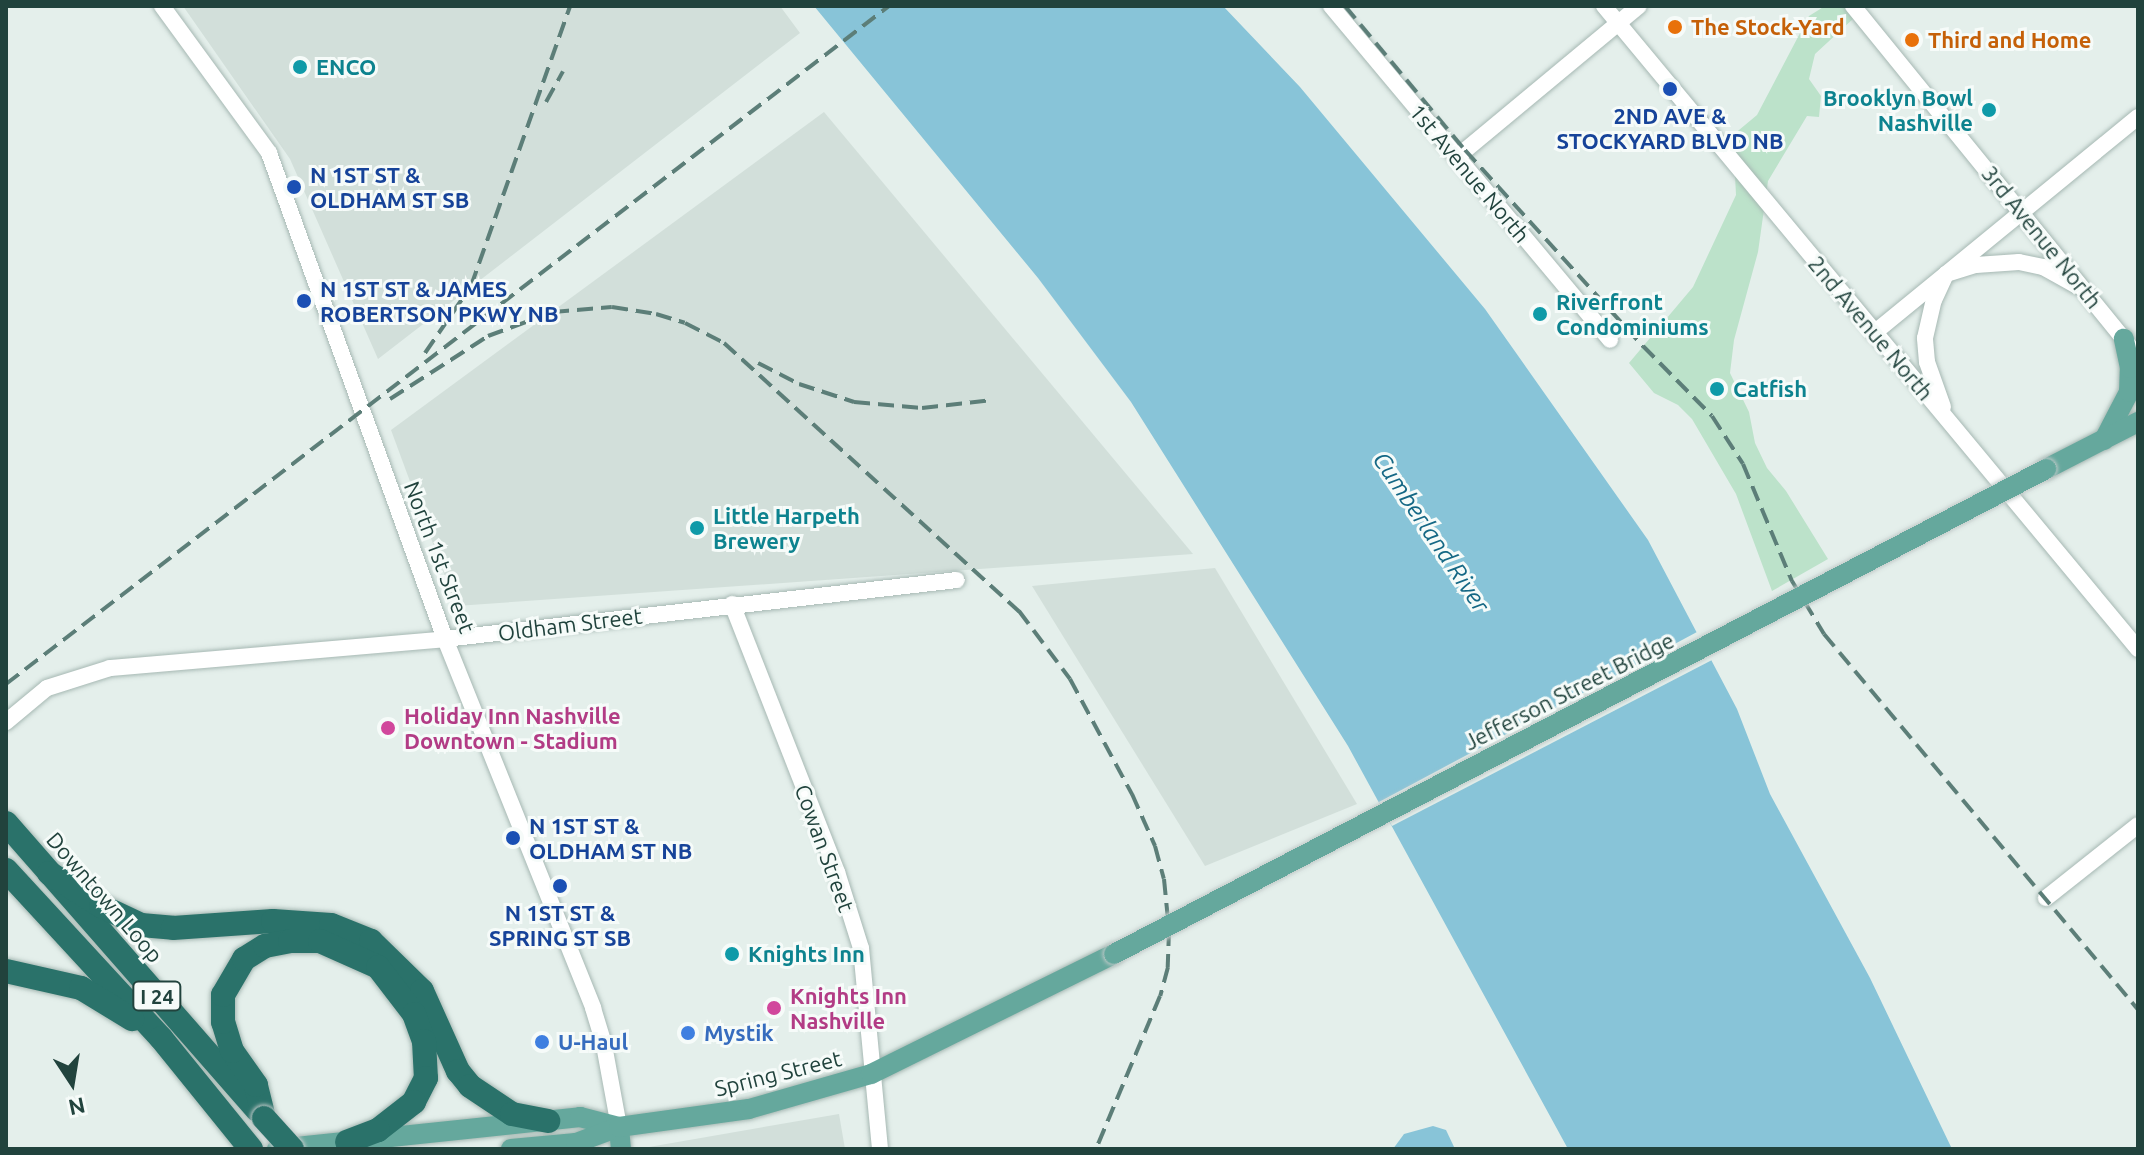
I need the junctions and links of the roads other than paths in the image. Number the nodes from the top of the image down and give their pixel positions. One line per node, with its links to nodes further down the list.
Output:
1 (162, 6): 21 (street, North 1st Street)
2 (1331, 6): 8 (street, 1st Avenue North)
3 (1604, 6): 6 (street, 2nd Avenue North)
4 (1639, 6): 6 (street)
5 (1853, 6): 9 (street, 3rd Avenue North)
6 (1619, 23): 8 (street); 12 (street, 2nd Avenue North)
7 (2138, 117): 9 (street)
8 (1457, 157): 14 (street, 1st Avenue North)
9 (2022, 211): 10 (street); 11 (street, 3rd Avenue North)
10 (1946, 274): 11 (street); 12 (street); 17 (street)
11 (2086, 291): 13 (street, 3rd Avenue North)
12 (1874, 333): 17 (street, 2nd Avenue North)
13 (2124, 339): 15 (street, 3rd Avenue North); 18 (main road)
14 (1610, 340)
15 (2138, 357)
16 (2138, 422): 18 (main road, Jefferson Street Bridge)
17 (1950, 423): 22 (street, 2nd Avenue North)
18 (2104, 440): 29 (main road, Jefferson Street Bridge, bridge)
19 (957, 580): 20 (street, Oldham Street)
20 (732, 604): 21 (street, Oldham Street); 32 (street, Cowan Street)
21 (445, 639): 23 (street, Oldham Street); 35 (street, North 1st Street)
22 (2138, 649)
23 (6, 722)
24 (6, 823): 27 (highway, Downtown Loop / I 24)
25 (2138, 825): 28 (street)
26 (6, 870): 31 (highway, I 24)
27 (49, 873): 33 (highway, Downtown Loop / I 24); 34 (highway)
28 (2046, 898)
29 (1114, 954): 32 (main road, Spring Street)
30 (6, 971): 31 (highway)
31 (161, 1038): 37 (highway, I 24)
32 (871, 1074): 35 (main road, Spring Street); 42 (street, Cowan Street)
33 (264, 1118): 36 (highway); 39 (highway, Downtown Loop / I 24, bridge)
34 (548, 1121): 35 (main road, Spring Street); 36 (main road, Spring Street)
35 (619, 1127): 40 (main road, Spring Street); 41 (main road, North 1st Street)
36 (347, 1142): 38 (main road, Spring Street)
37 (251, 1149)
38 (277, 1149)
39 (292, 1149)
40 (511, 1149)
41 (621, 1149)
42 (880, 1149)

